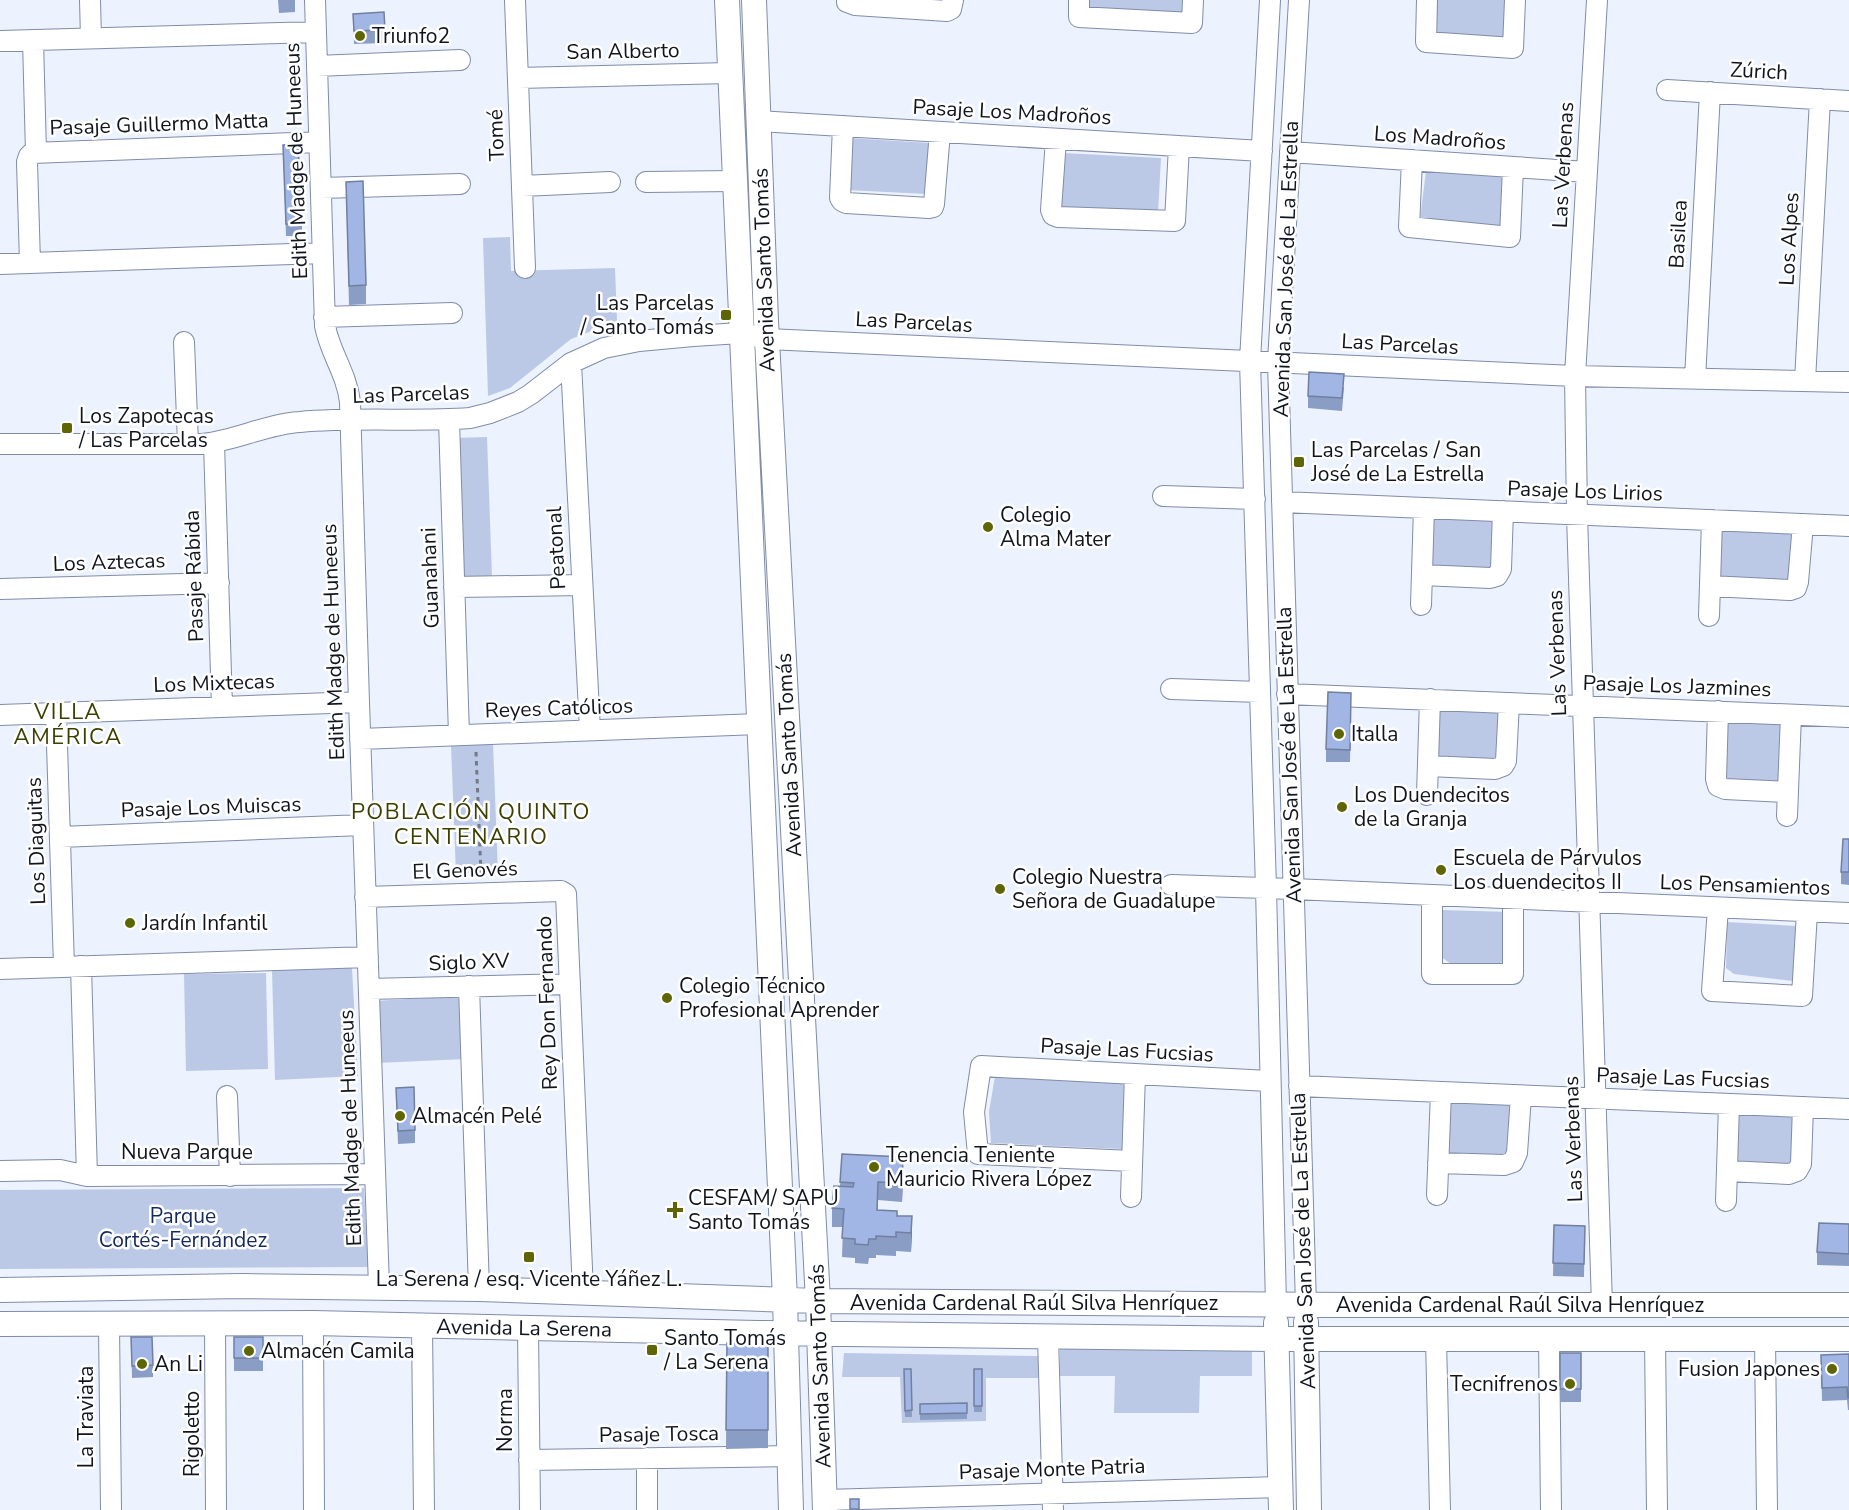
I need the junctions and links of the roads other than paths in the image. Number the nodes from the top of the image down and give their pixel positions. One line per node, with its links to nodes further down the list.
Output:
1 (90, 0): 16 (street)
2 (315, 0): 15 (street, Edith Madge de Huneeus)
3 (515, 0): 22 (street, Tomé)
4 (727, 0): 21 (main road, Avenida Santo Tomás)
5 (754, 0): 27 (main road, Avenida Santo Tomás)
6 (847, 0): 7 (street)
7 (953, 0)
8 (1079, 0): 9 (street)
9 (1193, 0)
10 (1270, 0): 33 (street, Avenida San José de La Estrella)
11 (1299, 0): 34 (street, Avenida San José de La Estrella)
12 (1427, 0): 13 (street)
13 (1515, 0)
14 (1597, 0): 38 (street, Las Verbenas)
15 (316, 32): 16 (street); 20 (street, Edith Madge de Huneeus)
16 (91, 39): 17 (street)
17 (33, 40): 18 (street); 35 (street)
18 (0, 41)
19 (460, 60): 20 (street)
20 (317, 66): 31 (street, Edith Madge de Huneeus)
21 (729, 73): 22 (street, San Alberto); 39 (main road, Avenida Santo Tomás)
22 (518, 78): 43 (street, Tomé)
23 (1667, 90): 24 (street, Zúrich)
24 (1710, 92): 25 (street, Zúrich); 58 (street, Basilea)
25 (1821, 99): 26 (street, Zúrich); 59 (street, Los Alpes)
26 (1849, 100)
27 (759, 121): 28 (street, Pasaje Los Madroños); 52 (main road, Avenida Santo Tomás)
28 (843, 126): 29 (street, Pasaje Los Madroños); 29 (street)
29 (940, 132): 30 (street, Pasaje Los Madroños)
30 (1056, 139): 32 (street, Pasaje Los Madroños); 32 (street)
31 (319, 142): 35 (street, Pasaje Guillermo Matta); 44 (street, Edith Madge de Huneeus)
32 (1179, 146): 33 (street, Pasaje Los Madroños)
33 (1262, 151): 54 (street, Avenida San José de La Estrella)
34 (1290, 152): 36 (street, Los Madroños); 55 (street, Avenida San José de La Estrella)
35 (36, 153): 46 (street)
36 (1412, 160): 37 (street, Los Madroños); 37 (street)
37 (1513, 167): 38 (street, Los Madroños)
38 (1587, 172): 57 (street, Las Verbenas)
39 (734, 181): 41 (street); 51 (main road, Avenida Santo Tomás)
40 (610, 182): 43 (street)
41 (646, 182)
42 (460, 184): 44 (street)
43 (522, 186): 48 (street, Tomé)
44 (321, 188): 45 (street, Edith Madge de Huneeus)
45 (322, 253): 46 (street); 50 (street, Edith Madge de Huneeus)
46 (30, 263): 47 (street)
47 (0, 264)
48 (525, 268)
49 (452, 313): 50 (street)
50 (324, 317): 61 (street, Edith Madge de Huneeus)
51 (741, 333): 52 (street, Las Parcelas); 56 (street, Las Parcelas); 96 (main road, Avenida Santo Tomás)
52 (767, 339): 54 (street, Las Parcelas); 147 (main road, Avenida Santo Tomás)
53 (184, 342): 65 (street)
54 (1250, 361): 55 (street, Las Parcelas); 67 (street, Avenida San José de La Estrella)
55 (1278, 362): 57 (street, Las Parcelas); 68 (street, Avenida San José de La Estrella)
56 (571, 363): 62 (street, Las Parcelas); 77 (street, Peatonal)
57 (1575, 376): 58 (street, Las Parcelas); 71 (street, Las Verbenas)
58 (1695, 379): 59 (street, Las Parcelas)
59 (1805, 381): 60 (street, Las Parcelas)
60 (1849, 382)
61 (351, 420): 62 (street, Las Parcelas); 63 (street, Las Parcelas); 87 (street, Edith Madge de Huneeus)
62 (449, 420): 79 (street, Guanahani)
63 (214, 443): 65 (street, Las Parcelas); 76 (street, Pasaje Rábida)
64 (0, 444): 65 (street, Las Parcelas)
65 (189, 444)
66 (1163, 496): 67 (street)
67 (1254, 499): 84 (street, Avenida San José de La Estrella)
68 (1282, 501): 69 (street, Pasaje Los Lirios); 85 (street, Avenida San José de La Estrella)
69 (1424, 508): 70 (street, Pasaje Los Lirios); 75 (street)
70 (1503, 511): 71 (street, Pasaje Los Lirios); 75 (street)
71 (1577, 514): 72 (street, Pasaje Los Lirios); 89 (street, Las Verbenas)
72 (1712, 520): 73 (street, Pasaje Los Lirios); 78 (street)
73 (1803, 524): 74 (street, Pasaje Los Lirios); 78 (street)
74 (1849, 526)
75 (1422, 575): 81 (street)
76 (219, 583): 80 (street, Los Aztecas); 90 (street, Pasaje Rábida)
77 (582, 585): 79 (street); 97 (street, Peatonal)
78 (1710, 586): 82 (street)
79 (454, 587): 98 (street, Guanahani)
80 (0, 589)
81 (1421, 605)
82 (1709, 616)
83 (1171, 688): 84 (street)
84 (1260, 692): 107 (street, Avenida San José de La Estrella)
85 (1287, 694): 86 (street, Pasaje Los Jazmines); 108 (street, Avenida San José de La Estrella)
86 (1430, 699): 88 (street, Pasaje Los Jazmines); 100 (street)
87 (359, 702): 90 (street, Los Mixtecas); 99 (street, Edith Madge de Huneeus)
88 (1509, 703): 89 (street, Pasaje Los Jazmines); 100 (street)
89 (1583, 706): 91 (street, Pasaje Los Jazmines); 113 (street, Las Verbenas)
90 (222, 707): 92 (street, Los Mixtecas)
91 (1718, 711): 93 (street, Pasaje Los Jazmines); 101 (street)
92 (56, 713): 94 (street, Los Mixtecas); 105 (street, Los Diaguitas)
93 (1791, 714): 95 (street, Pasaje Los Jazmines); 101 (street)
94 (0, 715)
95 (1849, 717)
96 (759, 724): 97 (street, Reyes Católicos); 147 (main road, Avenida Santo Tomás)
97 (590, 730): 98 (street, Reyes Católicos)
98 (467, 735): 99 (street, Reyes Católicos)
99 (360, 739): 104 (street, Edith Madge de Huneeus)
100 (1428, 766): 102 (street)
101 (1788, 792): 103 (street)
102 (1427, 795)
103 (1787, 816)
104 (363, 825): 105 (street, Pasaje Los Muiscas); 111 (street, Edith Madge de Huneeus)
105 (60, 837): 118 (street, Los Diaguitas)
106 (1171, 885): 107 (street, Los Pensamientos)
107 (1266, 888): 108 (street, Los Pensamientos); 124 (street, Avenida San José de La Estrella)
108 (1293, 889): 110 (street, Los Pensamientos); 125 (street, Avenida San José de La Estrella)
109 (565, 892): 111 (street, El Genovés); 120 (street, Rey Don Fernando)
110 (1432, 896): 112 (street, Los Pensamientos); 112 (street)
111 (365, 897): 117 (street, Edith Madge de Huneeus)
112 (1513, 899): 113 (street, Los Pensamientos)
113 (1589, 902): 114 (street, Los Pensamientos); 129 (street, Las Verbenas)
114 (1718, 908): 115 (street, Los Pensamientos); 115 (street)
115 (1807, 912): 116 (street, Los Pensamientos)
116 (1849, 913)
117 (368, 957): 118 (street); 122 (street, Edith Madge de Huneeus)
118 (73, 966): 119 (street); 138 (street, Los Diaguitas)
119 (0, 969)
120 (570, 984): 121 (street, Siglo XV); 146 (street, Rey Don Fernando)
121 (469, 986): 122 (street, Siglo XV); 144 (street)
122 (369, 989): 137 (street, Edith Madge de Huneeus)
123 (1135, 1074): 124 (street, Pasaje Las Fucsias); 133 (street); 133 (street, Pasaje Las Fucsias)
124 (1269, 1082): 148 (street, Avenida San José de La Estrella)
125 (1299, 1086): 126 (street, Pasaje Las Fucsias); 149 (street, Avenida San José de La Estrella)
126 (1441, 1092): 128 (street, Pasaje Las Fucsias); 134 (street)
127 (227, 1096): 139 (street)
128 (1521, 1096): 129 (street, Pasaje Las Fucsias); 134 (street)
129 (1596, 1099): 130 (street, Pasaje Las Fucsias); 150 (street, Las Verbenas)
130 (1730, 1104): 131 (street, Pasaje Las Fucsias); 136 (street)
131 (1803, 1107): 132 (street, Pasaje Las Fucsias); 136 (street)
132 (1849, 1109)
133 (1132, 1161): 141 (street)
134 (1438, 1163): 140 (street)
135 (0, 1171): 138 (street, Nueva Parque)
136 (1727, 1171): 142 (street)
137 (375, 1174): 139 (street, Nueva Parque); 143 (street, Edith Madge de Huneeus)
138 (87, 1176): 139 (street, Nueva Parque)
139 (230, 1176)
140 (1437, 1195)
141 (1131, 1197)
142 (1726, 1201)
143 (379, 1287): 144 (main road, Avenida La Serena); 145 (main road, Avenida La Serena)
144 (479, 1289): 146 (main road, Avenida La Serena)
145 (0, 1290)
146 (583, 1292): 147 (main road, Avenida La Serena)
147 (800, 1301): 148 (main road, Avenida Cardenal Raúl Silva Henríquez); 158 (main road, Avenida Santo Tomás); 158 (main road, Avenida Santo Tomás)
148 (1276, 1304): 149 (main road, Avenida Cardenal Raúl Silva Henríquez); 160 (main road, Avenida San José de La Estrella)
149 (1306, 1305): 150 (main road, Avenida Cardenal Raúl Silva Henríquez); 161 (main road, Avenida San José de La Estrella)
150 (1602, 1305): 151 (main road, Avenida Cardenal Raúl Silva Henríquez)
151 (1849, 1305)
152 (215, 1323): 153 (main road, Avenida La Serena); 155 (main road, Avenida La Serena); 174 (street, Rigoletto)
153 (313, 1323): 156 (main road, Avenida La Serena); 175 (street)
154 (0, 1324): 155 (main road, Avenida La Serena)
155 (109, 1324): 173 (street, La Traviata)
156 (422, 1326): 157 (main road, Avenida La Serena); 176 (street)
157 (528, 1329): 158 (main road, Avenida La Serena); 169 (street, Norma)
158 (801, 1334): 159 (main road, Avenida Cardenal Raúl Silva Henríquez); 167 (main road, Avenida Santo Tomás); 172 (main road, Avenida Santo Tomás)
159 (1048, 1337): 160 (main road, Avenida Cardenal Raúl Silva Henríquez); 171 (street)
160 (1276, 1339): 161 (main road, Avenida Cardenal Raúl Silva Henríquez); 170 (main road, Avenida San José de La Estrella)
161 (1306, 1339): 162 (main road, Avenida Cardenal Raúl Silva Henríquez); 180 (main road, Avenida San José de La Estrella)
162 (1436, 1339): 163 (main road, Avenida Cardenal Raúl Silva Henríquez); 181 (street)
163 (1549, 1339): 164 (main road, Avenida Cardenal Raúl Silva Henríquez); 182 (street)
164 (1655, 1339): 165 (main road, Avenida Cardenal Raúl Silva Henríquez); 183 (street)
165 (1765, 1339): 166 (main road, Avenida Cardenal Raúl Silva Henríquez); 184 (street)
166 (1849, 1339)
167 (790, 1456): 168 (street, Pasaje Tosca); 179 (main road, Avenida Santo Tomás)
168 (647, 1458): 169 (street, Pasaje Tosca); 178 (street)
169 (529, 1460): 177 (street, Norma)
170 (1280, 1499): 171 (street, Pasaje Monte Patria)
171 (1053, 1502): 172 (street, Pasaje Monte Patria)
172 (825, 1505)
173 (111, 1510)
174 (216, 1510)
175 (314, 1510)
176 (424, 1510)
177 (530, 1510)
178 (647, 1510)
179 (791, 1510)
180 (1309, 1510)
181 (1440, 1510)
182 (1551, 1510)
183 (1657, 1510)
184 (1767, 1510)

